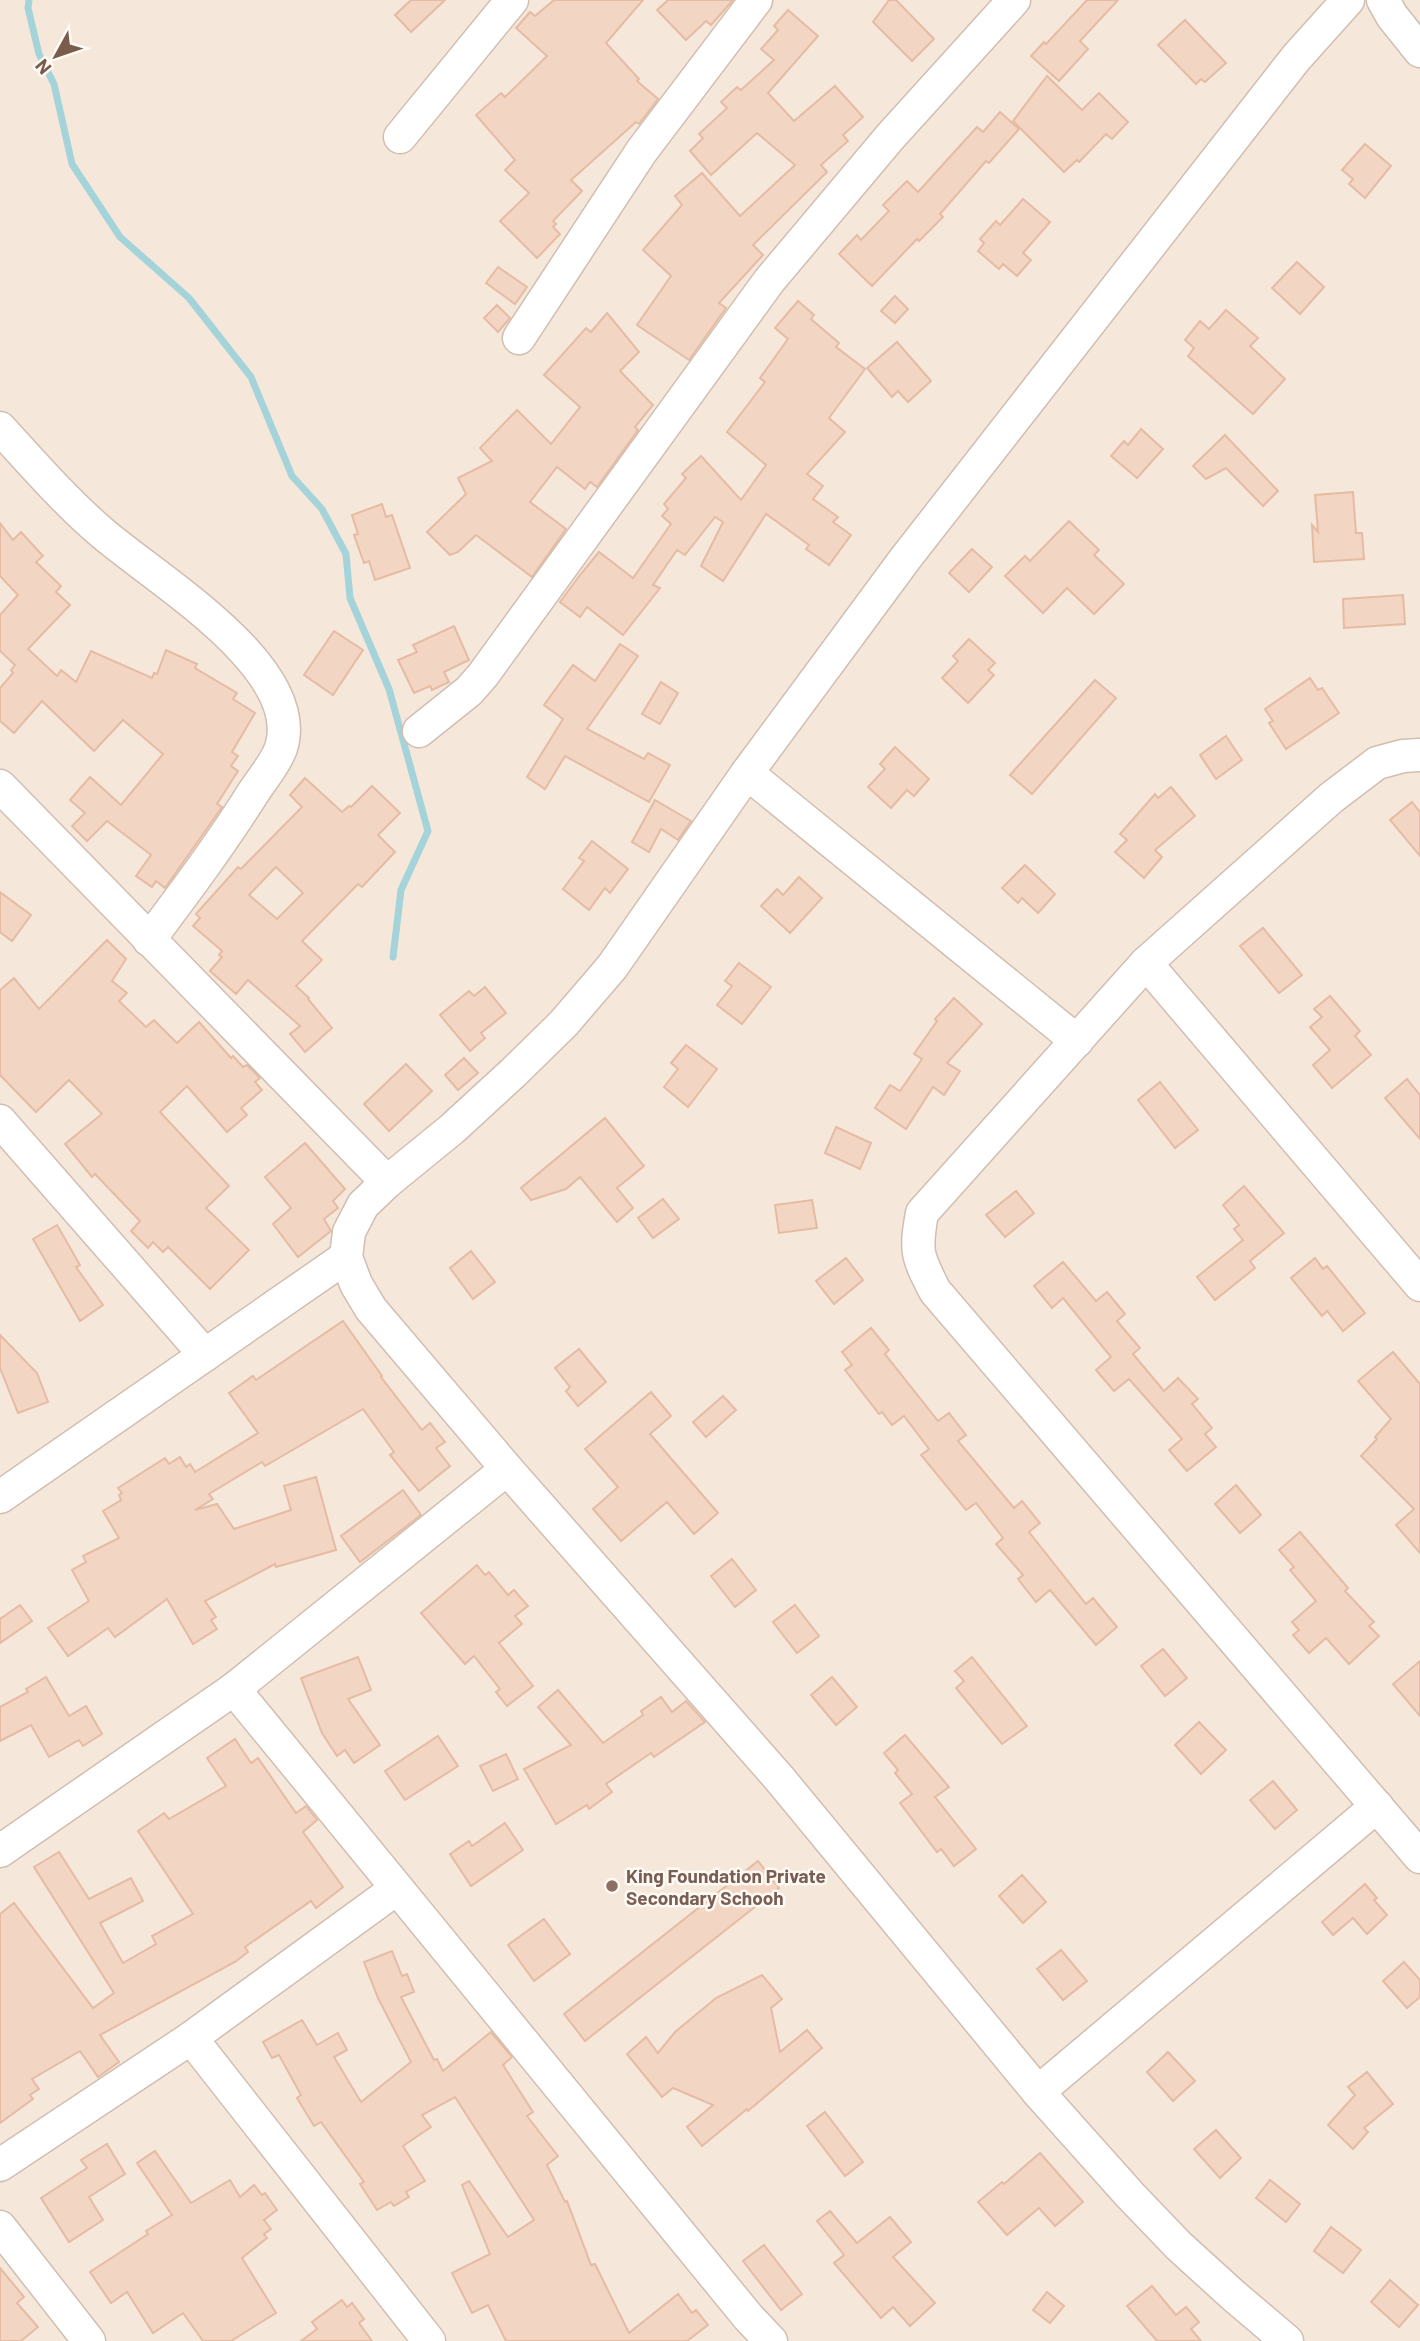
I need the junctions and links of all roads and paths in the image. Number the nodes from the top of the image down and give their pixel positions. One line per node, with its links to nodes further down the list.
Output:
1 (512, 0): 7 (street)
2 (756, 0): 8 (street)
3 (1014, 0): 10 (street)
4 (1348, 0): 12 (street)
5 (1383, 0): 6 (street)
6 (1420, 51)
7 (400, 137)
8 (519, 338)
9 (0, 428): 14 (street)
10 (419, 731)
11 (1420, 755): 15 (street)
12 (747, 773): 16 (street); 18 (street)
13 (0, 786): 14 (street)
14 (149, 940): 18 (street)
15 (1146, 963): 16 (street); 20 (street)
16 (1077, 1041): 25 (street)
17 (0, 1121): 21 (street)
18 (387, 1182): 19 (street)
19 (346, 1257): 21 (street); 22 (street)
20 (1420, 1285)
21 (205, 1354): 23 (street)
22 (508, 1469): 24 (street); 30 (street)
23 (1, 1494)
24 (234, 1689): 26 (street); 28 (street)
25 (1377, 1806): 27 (street); 30 (street)
26 (0, 1851)
27 (1420, 1857)
28 (396, 1889): 29 (street); 35 (street)
29 (191, 2038): 31 (street); 34 (street)
30 (1038, 2092): 36 (street)
31 (0, 2165)
32 (0, 2227): 33 (street)
33 (89, 2341)
34 (429, 2341)
35 (771, 2341)
36 (1287, 2341)

